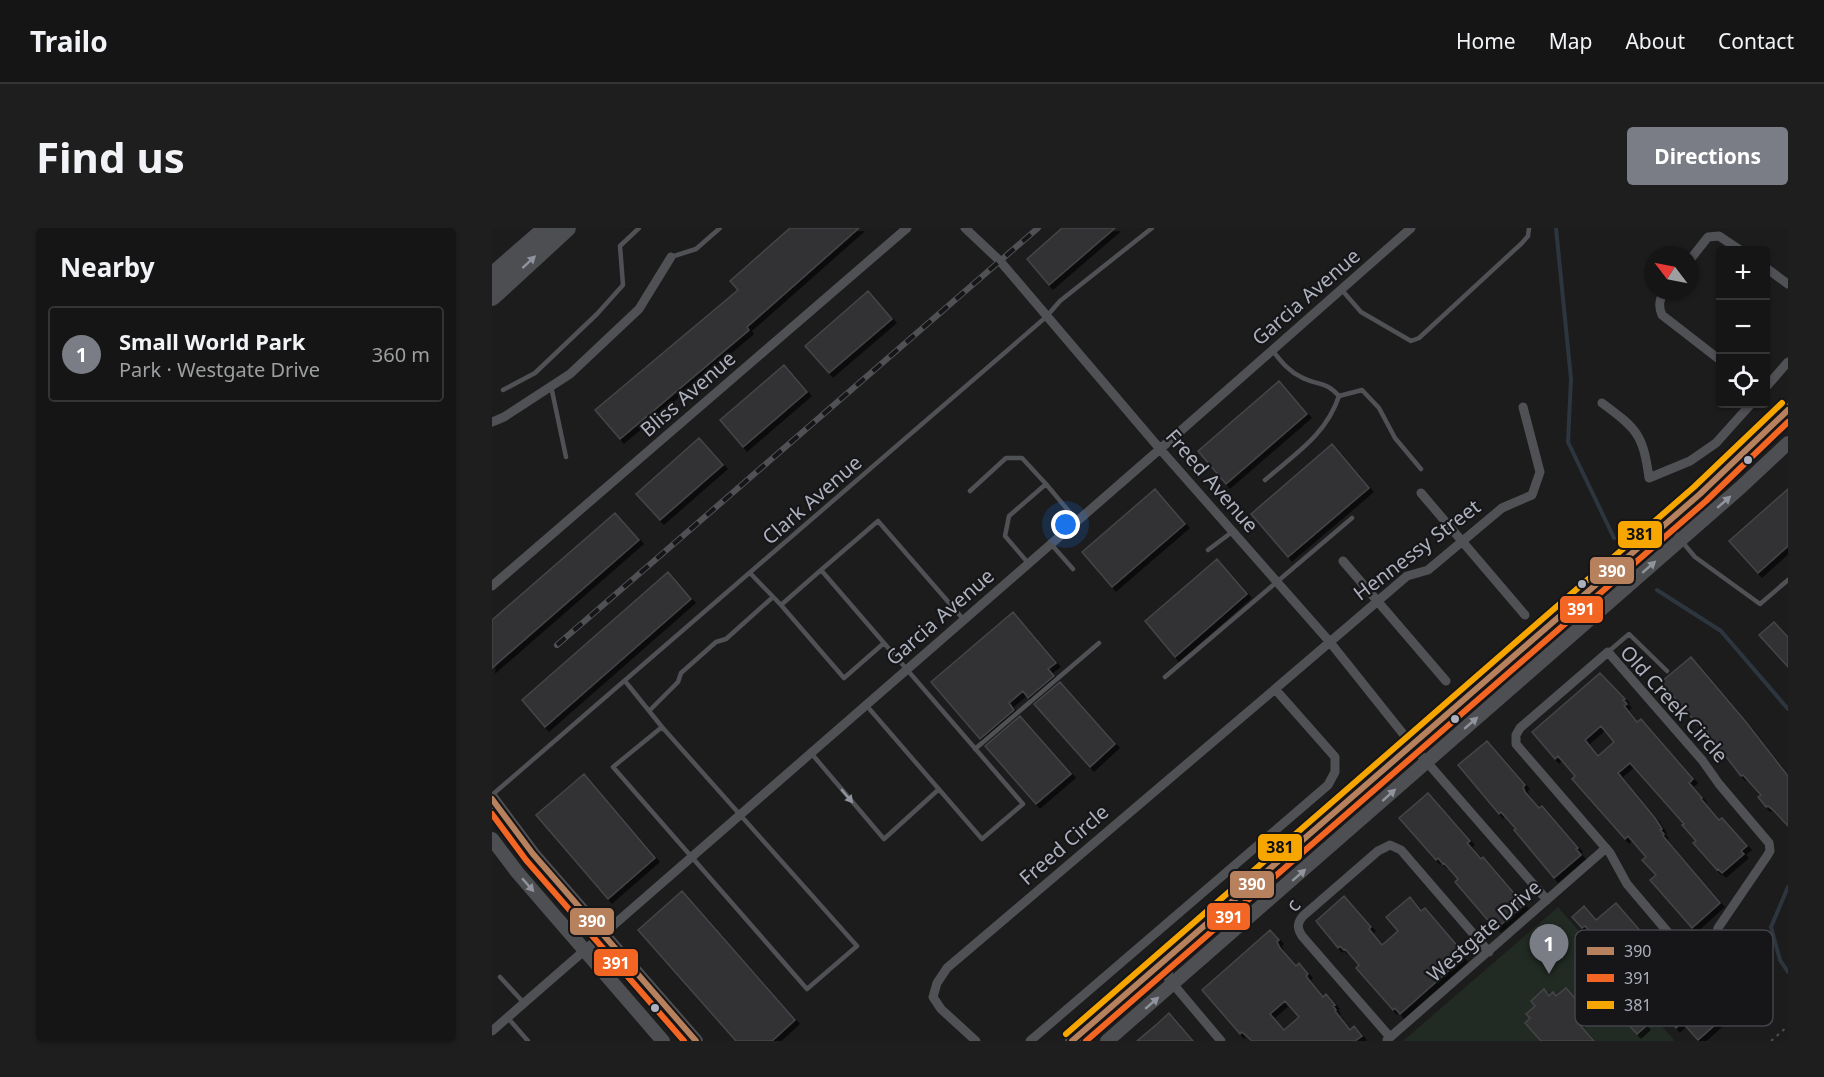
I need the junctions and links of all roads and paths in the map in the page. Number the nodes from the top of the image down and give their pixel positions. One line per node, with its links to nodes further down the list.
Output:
1 (547, 228): 14 (highway)
2 (567, 228): 17 (highway, one-way to 2)
3 (639, 228): 25 (lane)
4 (720, 228): 12 (lane)
5 (907, 228): 55 (street, Bliss Avenue)
6 (965, 228): 19 (street, Freed Avenue)
7 (1152, 228): 19 (lane, Clark Avenue)
8 (1411, 228): 16 (street, Garcia Avenue)
9 (1529, 228): 16 (lane)
10 (1734, 246): 11 (street)
11 (1698, 250)
12 (671, 256): 24 (street)
13 (1770, 271): 15 (street)
14 (492, 276)
15 (1788, 284)
16 (1341, 289): 20 (street, Garcia Avenue)
17 (492, 297)
18 (1660, 300): 21 (street)
19 (1046, 317): 33 (street, Freed Avenue); 52 (lane, Clark Avenue)
20 (1272, 350): 26 (lane); 33 (street, Garcia Avenue)
21 (1716, 357)
22 (1788, 362): 23 (street)
23 (1770, 382)
24 (551, 386): 31 (street); 34 (lane)
25 (503, 390)
26 (1339, 396): 35 (lane); 36 (lane)
27 (1602, 403): 29 (street)
28 (1523, 407): 45 (street, Hennessy Street)
29 (1747, 408)
30 (1788, 410): 40 (main road)
31 (492, 422)
32 (1788, 443): 44 (main road, one-way to 32)
33 (1161, 449): 42 (street, Garcia Avenue); 43 (street, Freed Avenue)
34 (566, 457)
35 (1421, 469)
36 (1265, 480)
37 (1046, 484): 38 (lane); 42 (lane); 49 (lane)
38 (970, 491)
39 (1421, 493): 45 (street)
40 (1700, 494): 44 (lane); 74 (main road)
41 (1352, 518): 54 (lane)
42 (1078, 521): 46 (street, Garcia Avenue)
43 (1233, 532): 47 (lane); 54 (street, Freed Avenue)
44 (1680, 540): 53 (lane); 77 (main road, one-way to 44)
45 (1464, 541): 57 (street, Hennessy Street); 59 (street)
46 (1051, 544): 49 (street, Garcia Avenue); 51 (lane)
47 (1208, 550)
48 (1343, 561): 57 (street)
49 (1029, 564): 60 (street, Garcia Avenue)
50 (821, 570): 58 (lane); 60 (lane); 62 (lane)
51 (1072, 570)
52 (750, 573): 56 (lane); 68 (lane, Clark Avenue)
53 (1788, 580)
54 (1278, 583): 61 (street, Freed Avenue); 67 (lane)
55 (492, 586)
56 (773, 597): 58 (lane); 72 (lane)
57 (1377, 601): 61 (street, Hennessy Street); 69 (street)
58 (781, 605): 62 (lane)
59 (1525, 615)
60 (964, 620): 65 (street, Garcia Avenue)
61 (1329, 641): 70 (street, Freed Circle); 74 (street, Freed Avenue)
62 (884, 643): 65 (lane)
63 (1099, 643): 75 (lane)
64 (1608, 652): 66 (lane); 82 (street, Old Creek Circle); 86 (street, Old Creek Circle)
65 (907, 669): 71 (street, Garcia Avenue); 75 (lane)
66 (1667, 671)
67 (1165, 677)
68 (625, 681): 72 (lane); 79 (lane, Clark Avenue)
69 (1446, 681)
70 (1275, 688): 101 (street, Freed Circle); 102 (street)
71 (866, 705): 76 (street, Garcia Avenue); 78 (lane)
72 (649, 711): 73 (lane)
73 (662, 727): 80 (lane); 83 (lane)
74 (1412, 745): 77 (street, Freed Avenue); 88 (main road)
75 (975, 749): 78 (lane)
76 (811, 753): 78 (lane, one-way to 78); 80 (street, Garcia Avenue)
77 (1427, 762): 84 (street, Freed Avenue); 92 (main road, one-way to 77)
78 (939, 789)
79 (492, 797): 87 (main road)
80 (740, 815): 83 (street, Garcia Avenue); 83 (lane)
81 (492, 839): 89 (main road, one-way to 89)
82 (1606, 848): 84 (street, Westgate Drive); 85 (street, Old Creek Circle)
83 (691, 857): 87 (street, Garcia Avenue)
84 (1547, 900): 90 (street, Westgate Drive)
85 (1666, 930)
86 (1718, 930)
87 (603, 934): 89 (street, Garcia Avenue); 100 (main road)
88 (1186, 943): 92 (street); 103 (main road)
89 (585, 950): 93 (street, Garcia Avenue); 99 (main road)
90 (1489, 952): 97 (street, Westgate Drive); 97 (street, c)
91 (500, 977): 93 (lane)
92 (1172, 985): 104 (main road, one-way to 92); 105 (street)
93 (524, 1003): 94 (street, Garcia Avenue)
94 (507, 1018): 96 (street, Garcia Avenue); 98 (lane)
95 (1788, 1026): 106 (path)
96 (492, 1031)
97 (1388, 1039)
98 (528, 1041)
99 (663, 1041)
100 (696, 1041)
101 (976, 1041)
102 (1030, 1041)
103 (1072, 1041)
104 (1107, 1041)
105 (1221, 1041)
106 (1771, 1041)

